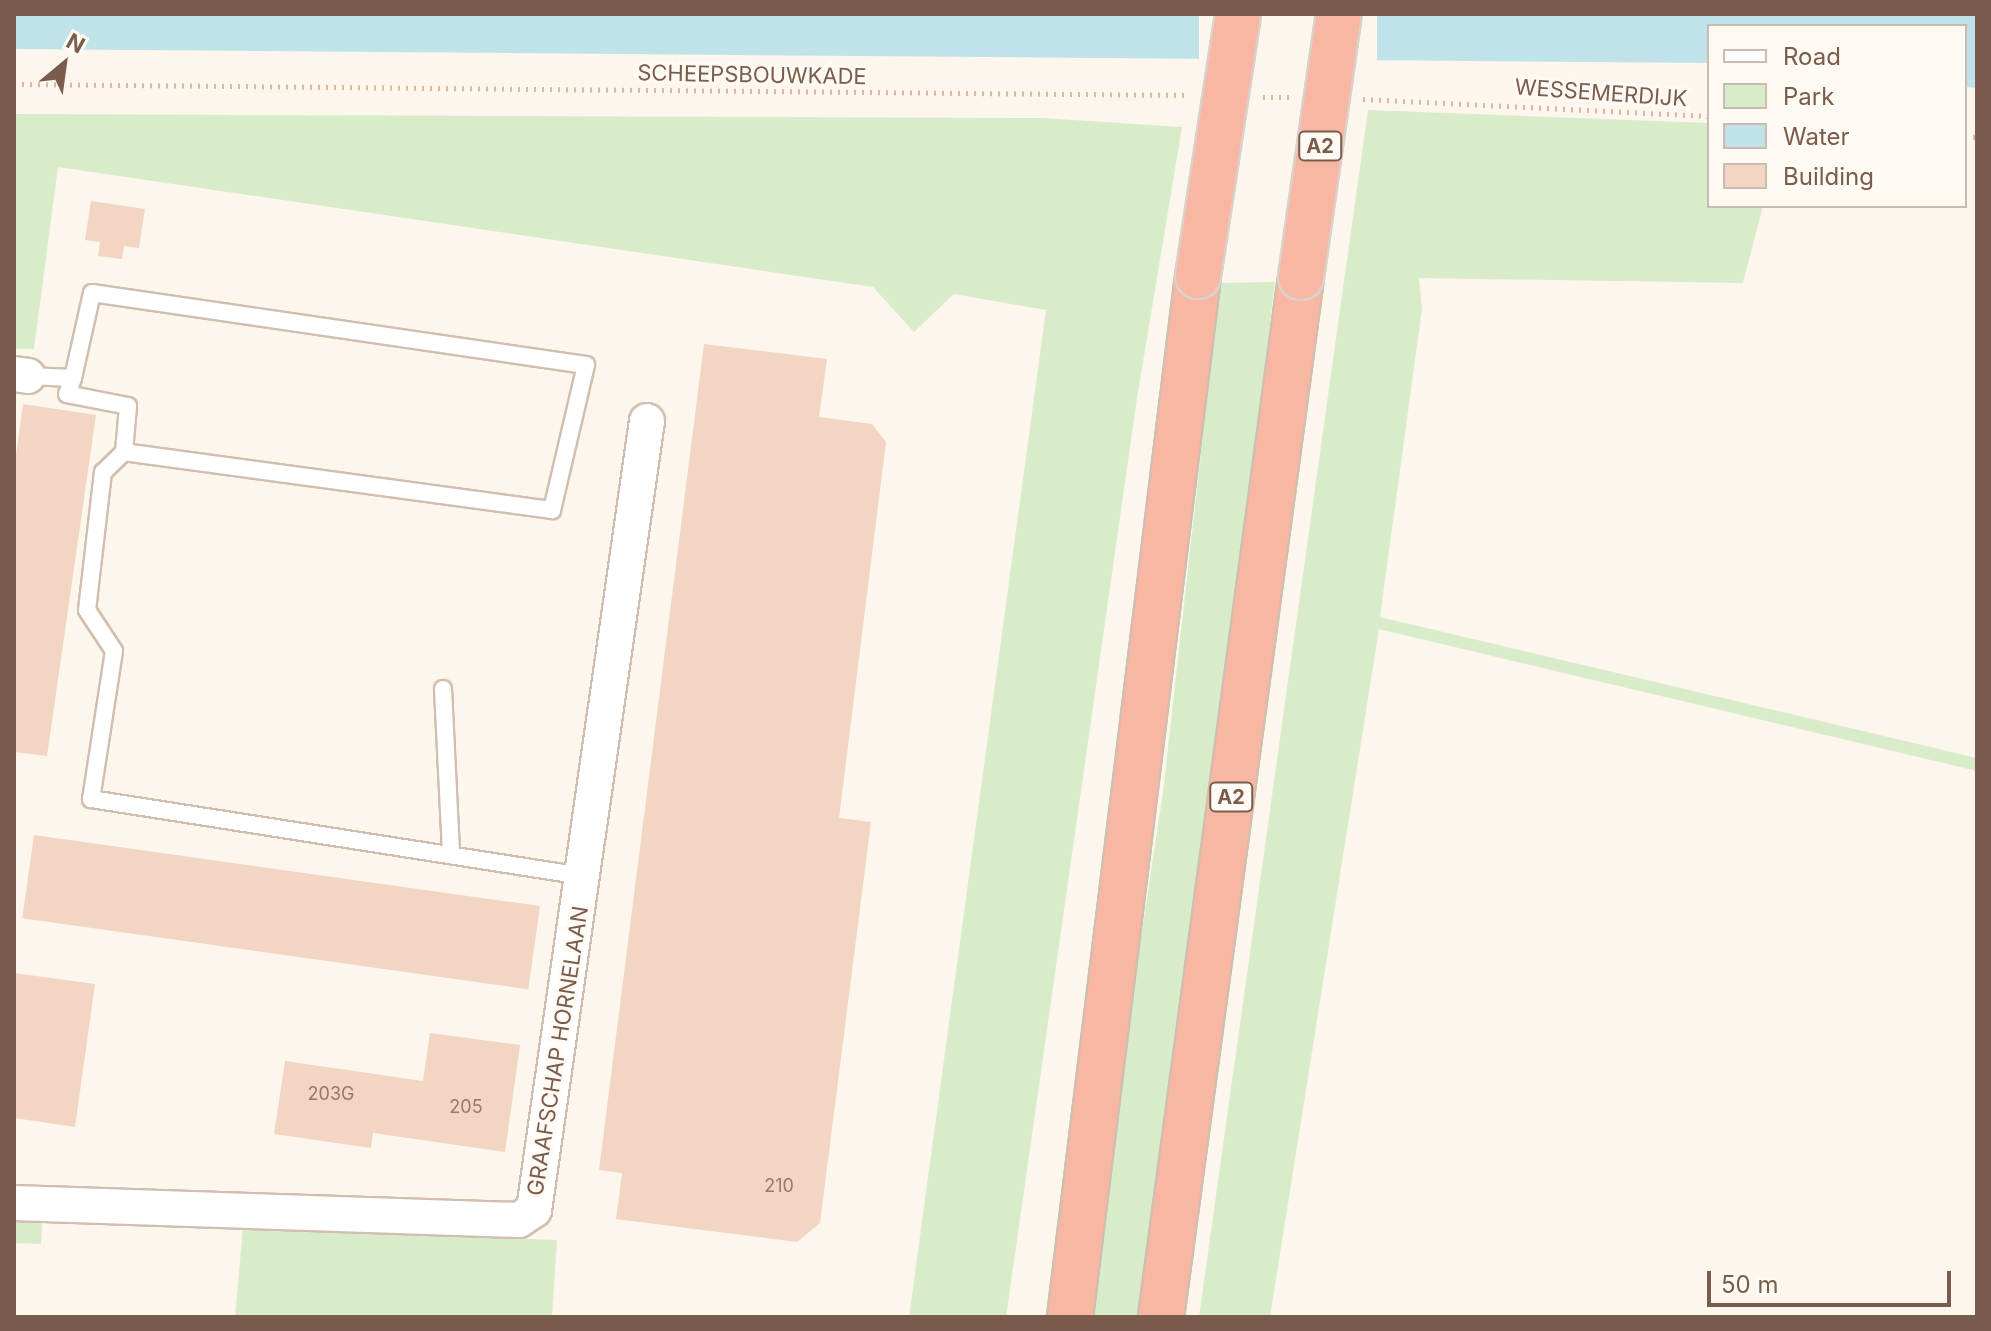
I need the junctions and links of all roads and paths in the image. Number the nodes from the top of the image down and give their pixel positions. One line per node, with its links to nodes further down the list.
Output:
1 (1238, 14): 17 (highway, bridge)
2 (1339, 14): 18 (highway, A2, bridge)
3 (14, 84): 4 (path, SCHEEPSBOUWKADE)
4 (1199, 96)
5 (1245, 96): 6 (path)
6 (1306, 98)
7 (1352, 99): 8 (path, WESSEMERDIJK)
8 (1707, 116)
9 (21, 375): 10 (lane)
10 (73, 378): 12 (lane); 12 (lane)
11 (647, 421): 15 (street, GRAAFSCHAP HORNELAAN)
12 (124, 452): 14 (lane)
13 (443, 689): 14 (lane)
14 (451, 855): 15 (lane)
15 (584, 876): 16 (street, GRAAFSCHAP HORNELAAN)
16 (14, 1203)
17 (1070, 1317)
18 (1161, 1317)

